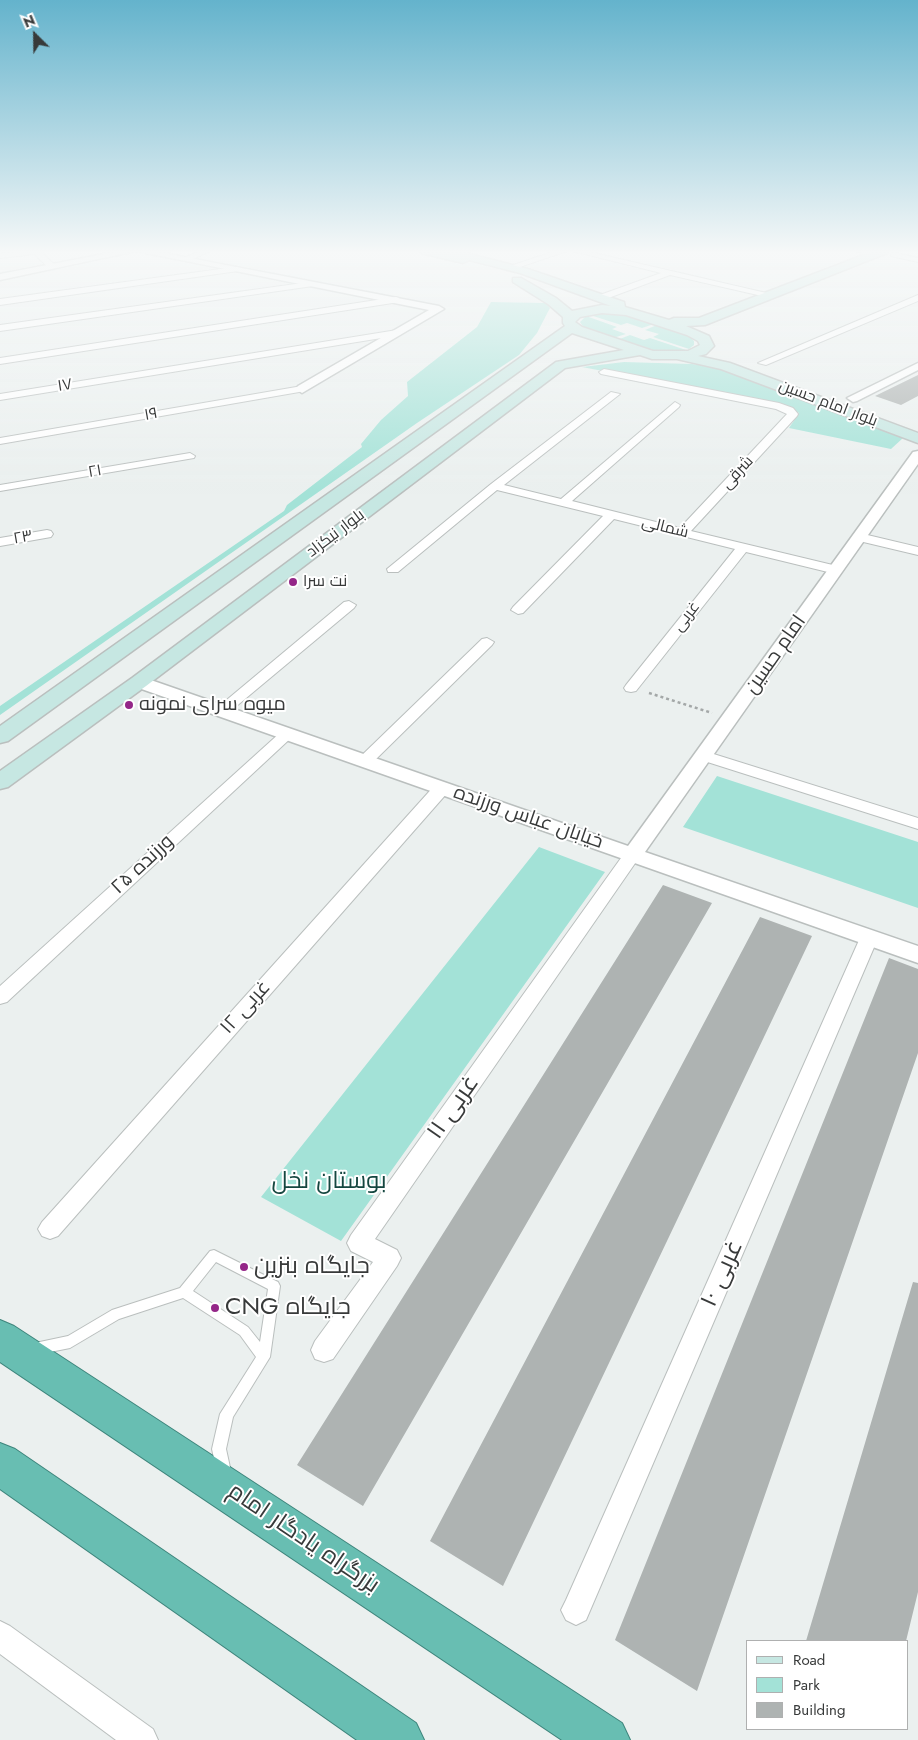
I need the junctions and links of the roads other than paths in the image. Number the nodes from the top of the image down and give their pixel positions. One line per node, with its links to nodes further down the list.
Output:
1 (187, 332): 14 (street)
2 (559, 332): 11 (main road, بلوار نیکزاد)
3 (593, 332): 10 (main road)
4 (687, 332): 8 (main road)
5 (707, 332): 8 (main road)
6 (836, 332): 15 (street)
7 (397, 333): 20 (street); 23 (street, ۱۷)
8 (703, 338): 9 (main road); 12 (main road)
9 (720, 347)
10 (637, 352): 12 (main road); 16 (main road, بلوار نیکزاد)
11 (530, 357): 16 (main road); 45 (main road, بلوار نیکزاد)
12 (679, 357): 26 (main road, بلوار امام حسین)
13 (746, 357): 15 (main road, بلوار امام حسین)
14 (0, 361)
15 (763, 363): 18 (main road, بلوار امام حسین)
16 (561, 365): 46 (main road, بلوار نیکزاد)
17 (918, 366): 22 (street)
18 (781, 370)
19 (604, 372): 34 (street, شرقی)
20 (302, 389): 27 (street, ۱۹)
21 (615, 394): 30 (street)
22 (848, 396): 25 (main road, بلوار امام حسین)
23 (0, 397)
24 (675, 405): 32 (street)
25 (871, 405)
26 (918, 438)
27 (0, 441)
28 (918, 455): 36 (street, امام حسین)
29 (190, 456): 31 (street, ۲۱)
30 (495, 486): 32 (street, شمالی); 40 (street)
31 (0, 488)
32 (563, 503): 33 (street, شمالی)
33 (611, 514): 34 (street, شمالی); 43 (street)
34 (683, 532): 38 (street, شمالی)
35 (47, 534): 37 (street, ۲۳)
36 (859, 537): 39 (street); 41 (street, امام حسین)
37 (0, 542)
38 (743, 547): 41 (street, شمالی); 47 (street, غربی)
39 (918, 551)
40 (393, 570)
41 (836, 570): 51 (street, امام حسین)
42 (349, 605): 48 (street)
43 (518, 610)
44 (487, 642): 52 (street)
45 (97, 667): 46 (main road); 50 (main road, بلوار نیکزاد)
46 (139, 682): 48 (street, خیابان عباس ورزنده); 53 (main road, بلوار نیکزاد)
47 (632, 688)
48 (222, 711): 49 (street, خیابان عباس ورزنده)
49 (286, 734): 52 (street, خیابان عباس ورزنده); 59 (street, ورزنده ۲۵)
50 (0, 736)
51 (704, 756): 55 (street); 56 (street, امام حسین)
52 (365, 761): 54 (street, خیابان عباس ورزنده)
53 (0, 782)
54 (442, 788): 56 (street, خیابان عباس ورزنده); 60 (street, غربی ۱۲)
55 (917, 822)
56 (632, 855): 57 (street, خیابان عباس ورزنده); 64 (street, غربی ۱۱)
57 (869, 938): 58 (street, خیابان عباس ورزنده); 68 (street, غربی ۱۰)
58 (918, 955)
59 (0, 998)
60 (50, 1229)
61 (184, 1292): 62 (lane); 63 (lane); 65 (lane)
62 (244, 1331): 65 (lane)
63 (10, 1346): 67 (highway, بزرگراه یادگار امام)
64 (324, 1350)
65 (264, 1357): 67 (lane)
66 (0, 1464): 70 (highway)
67 (228, 1490): 72 (highway, بزرگراه یادگار امام)
68 (576, 1610)
69 (0, 1636): 71 (street)
70 (393, 1737)
71 (142, 1740)
72 (605, 1740)

